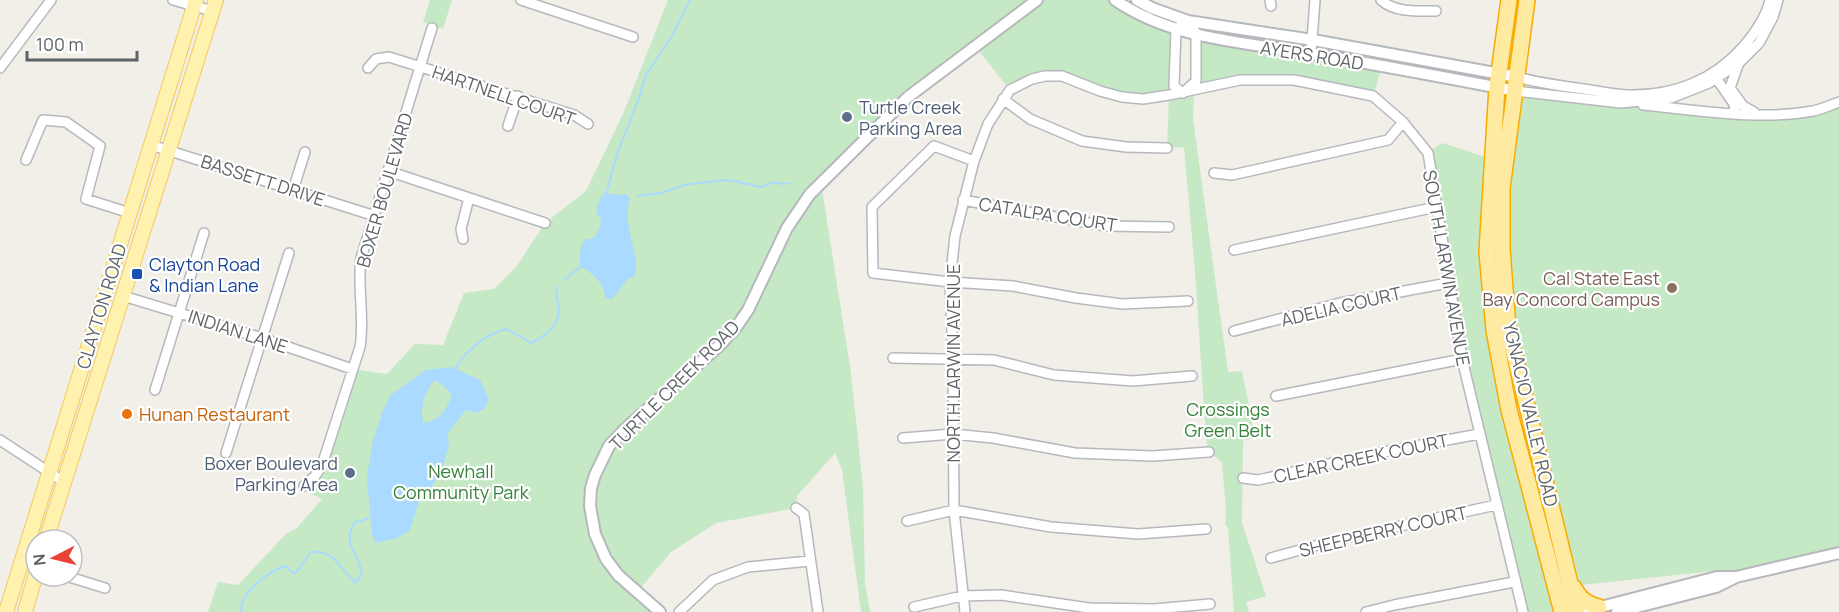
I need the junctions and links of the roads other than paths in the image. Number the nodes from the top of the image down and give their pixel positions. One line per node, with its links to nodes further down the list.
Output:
1 (51, 0): 25 (street)
2 (173, 0): 13 (street)
3 (521, 0): 20 (street)
4 (1037, 0): 106 (street, TURTLE CREEK ROAD)
5 (1115, 0): 18 (street, AYERS ROAD)
6 (1137, 0): 16 (street, AYERS ROAD)
7 (1315, 0): 21 (street)
8 (1381, 0): 15 (street)
9 (1509, 0): 28 (highway, YGNACIO VALLEY ROAD)
10 (1527, 0): 29 (highway, YGNACIO VALLEY ROAD)
11 (1770, 0): 27 (street)
12 (1778, 0): 23 (street)
13 (195, 3): 14 (street); 41 (main road, CLAYTON ROAD)
14 (214, 5): 43 (main road, CLAYTON ROAD)
15 (1436, 11)
16 (1188, 21): 18 (street); 19 (street); 21 (street, AYERS ROAD)
17 (432, 28): 24 (street, BOXER BOULEVARD)
18 (1176, 29): 19 (street, AYERS ROAD); 31 (street)
19 (1196, 33): 22 (street, AYERS ROAD); 31 (street)
20 (633, 37)
21 (1313, 40): 22 (street); 28 (street, AYERS ROAD)
22 (1311, 53): 28 (street, AYERS ROAD)
23 (1739, 63): 27 (street); 30 (street)
24 (420, 66): 26 (street, HARTNELL COURT); 32 (street, HARTNELL COURT); 47 (street, BOXER BOULEVARD)
25 (0, 68)
26 (368, 68)
27 (1717, 74): 29 (street); 30 (street); 35 (street); 36 (street)
28 (1498, 81): 29 (street, AYERS ROAD); 112 (highway, YGNACIO VALLEY ROAD)
29 (1516, 84): 35 (street); 94 (highway, YGNACIO VALLEY ROAD)
30 (1730, 88): 37 (street)
31 (1183, 93): 33 (street, NORTH LARWIN AVENUE); 38 (street, SOUTH LARWIN AVENUE)
32 (518, 96): 39 (street, HARTNELL COURT); 40 (street)
33 (1004, 99): 42 (street); 46 (street, NORTH LARWIN AVENUE)
34 (1839, 102): 37 (street)
35 (1621, 103): 36 (street)
36 (1735, 113): 37 (street)
37 (1757, 114)
38 (1403, 122): 48 (street); 52 (street, SOUTH LARWIN AVENUE)
39 (588, 124)
40 (508, 126)
41 (151, 145): 43 (street, BASSETT DRIVE); 53 (main road, CLAYTON ROAD)
42 (1167, 148)
43 (169, 150): 49 (street, BASSETT DRIVE); 63 (main road, CLAYTON ROAD)
44 (305, 152): 49 (street)
45 (26, 160): 53 (street)
46 (974, 162): 51 (street, NORTH LARWIN AVENUE); 61 (street)
47 (388, 171): 50 (street); 54 (street, BOXER BOULEVARD)
48 (1214, 173)
49 (293, 190): 54 (street, BASSETT DRIVE)
50 (469, 198): 55 (street); 58 (street)
51 (963, 200): 56 (street, CATALPA COURT); 61 (street, NORTH LARWIN AVENUE)
52 (1436, 207): 59 (street); 62 (street, SOUTH LARWIN AVENUE)
53 (130, 213): 81 (main road, CLAYTON ROAD)
54 (375, 216): 71 (street, BOXER BOULEVARD)
55 (545, 223)
56 (1169, 227)
57 (204, 233): 65 (street)
58 (463, 239)
59 (1234, 250)
60 (289, 253): 67 (street)
61 (950, 282): 64 (street); 69 (street, NORTH LARWIN AVENUE)
62 (1448, 283): 66 (street, ADELIA COURT); 70 (street, SOUTH LARWIN AVENUE)
63 (123, 296): 65 (street, INDIAN LANE); 83 (main road, CLAYTON ROAD)
64 (1188, 301)
65 (179, 312): 67 (street, INDIAN LANE); 73 (street)
66 (1234, 331)
67 (262, 338): 71 (street, INDIAN LANE); 80 (street)
68 (893, 358): 69 (street)
69 (953, 359): 72 (street); 75 (street, NORTH LARWIN AVENUE)
70 (1461, 359): 74 (street); 76 (street, SOUTH LARWIN AVENUE)
71 (352, 369): 84 (street, BOXER BOULEVARD)
72 (1192, 376)
73 (155, 390)
74 (1276, 396)
75 (953, 434): 77 (street); 79 (street); 87 (street, NORTH LARWIN AVENUE)
76 (1479, 434): 82 (street, CLEAR CREEK COURT); 85 (street, SOUTH LARWIN AVENUE)
77 (903, 438)
78 (0, 440): 81 (street)
79 (1209, 452)
80 (226, 453)
81 (50, 473): 83 (street); 104 (main road, CLAYTON ROAD)
82 (1243, 478)
83 (64, 482): 89 (main road, CLAYTON ROAD)
84 (304, 486)
85 (1496, 505): 92 (street, SHEEPBERRY COURT); 97 (street, SOUTH LARWIN AVENUE)
86 (796, 508): 93 (street)
87 (954, 510): 88 (street); 90 (street); 100 (street, NORTH LARWIN AVENUE)
88 (907, 521)
89 (50, 528)
90 (1206, 529)
91 (1839, 553): 95 (street)
92 (1270, 558)
93 (810, 561): 107 (street); 108 (street)
94 (1569, 577): 103 (highway); 113 (highway, YGNACIO VALLEY ROAD)
95 (1736, 578): 103 (street); 114 (street)
96 (84, 582): 99 (street)
97 (1514, 582): 110 (street); 111 (street, SOUTH LARWIN AVENUE)
98 (32, 588): 105 (main road)
99 (105, 588)
100 (962, 596): 101 (street); 102 (street); 109 (street, NORTH LARWIN AVENUE)
101 (1210, 604)
102 (914, 607)
103 (1599, 607): 113 (street)
104 (6, 612)
105 (25, 612)
106 (660, 612)
107 (679, 612)
108 (818, 612)
109 (964, 612)
110 (1366, 612)
111 (1523, 612)
112 (1562, 612)
113 (1579, 612)
114 (1617, 612)

